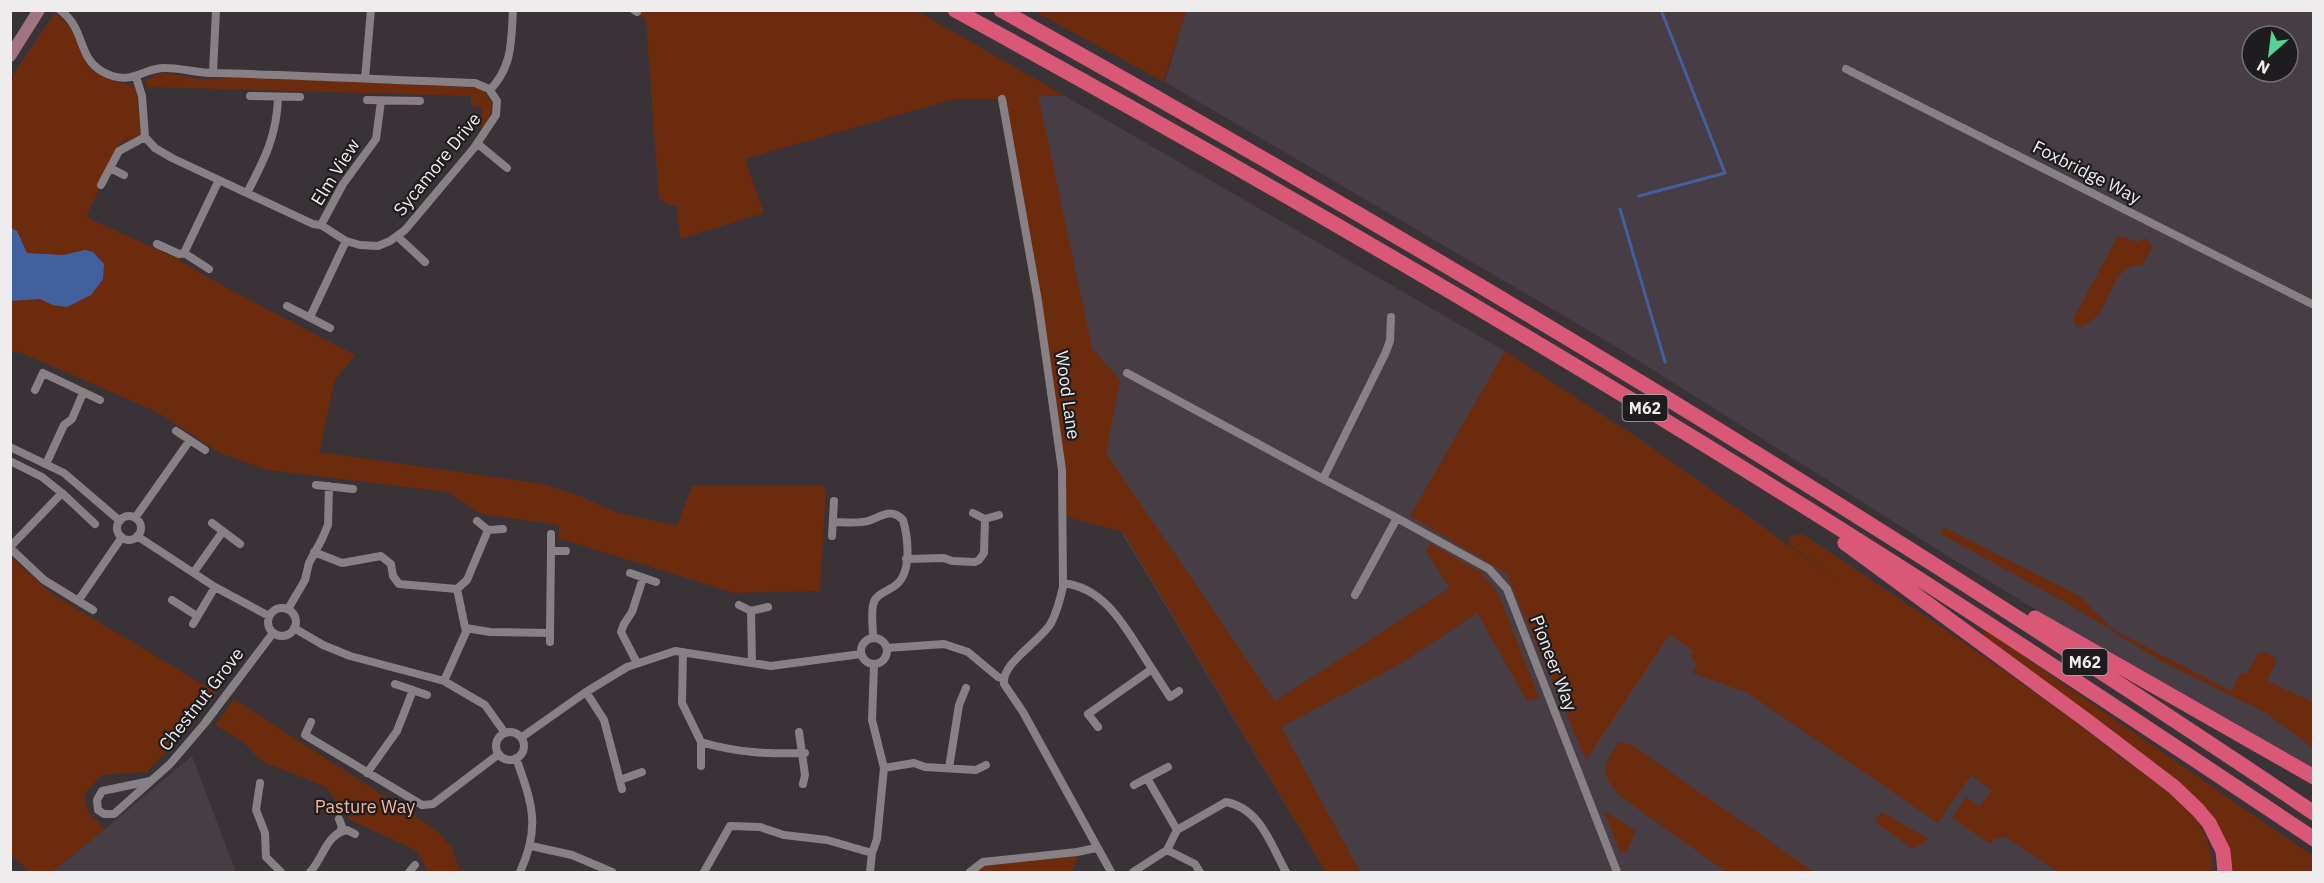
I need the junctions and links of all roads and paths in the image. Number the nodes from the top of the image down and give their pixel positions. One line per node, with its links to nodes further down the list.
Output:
1 (39, 10): 8 (main road)
2 (60, 10): 11 (street, Sycamore Drive)
3 (216, 10): 10 (street)
4 (371, 10): 12 (street)
5 (513, 10): 13 (street)
6 (956, 10): 49 (highway, M62)
7 (1001, 10): 59 (highway, M62)
8 (10, 56)
9 (1846, 69): 36 (street, Foxbridge Way)
10 (213, 73): 11 (street, Sycamore Drive); 12 (street, Sycamore Drive)
11 (136, 77): 21 (street)
12 (365, 78): 13 (street, Sycamore Drive)
13 (490, 90): 22 (street, Sycamore Drive)
14 (250, 96): 15 (street)
15 (278, 97): 16 (street); 28 (street)
16 (300, 97)
17 (1002, 99): 86 (street, Wood Lane)
18 (367, 100): 19 (street)
19 (381, 101): 20 (street); 29 (street, Elm View)
20 (420, 101)
21 (146, 137): 23 (street); 26 (street, Sycamore Drive)
22 (478, 144): 24 (street); 30 (street, Sycamore Drive)
23 (110, 168): 25 (street); 27 (street)
24 (507, 168)
25 (124, 175)
26 (219, 180): 28 (street, Sycamore Drive); 33 (street)
27 (101, 184)
28 (247, 193): 29 (street, Sycamore Drive)
29 (321, 225): 31 (street, Sycamore Drive)
30 (397, 236): 31 (street, Sycamore Drive); 34 (street)
31 (346, 241): 38 (street)
32 (157, 244): 33 (street)
33 (184, 253): 35 (street)
34 (425, 262)
35 (209, 269)
36 (2313, 304)
37 (287, 306): 38 (street)
38 (310, 317): 40 (street)
39 (1391, 317): 52 (street)
40 (330, 328)
41 (1127, 373): 52 (street, Pioneer Way)
42 (35, 390): 43 (street)
43 (83, 393): 44 (street); 51 (street)
44 (100, 400)
45 (176, 431): 46 (street)
46 (190, 440): 48 (street); 61 (street)
47 (10, 447): 51 (street)
48 (205, 450)
49 (1728, 459): 146 (highway, M62); 163 (highway, M62)
50 (10, 461): 56 (street)
51 (46, 464): 64 (street)
52 (1323, 478): 62 (street, Pioneer Way)
53 (316, 485): 54 (street)
54 (329, 486): 55 (street); 80 (street)
55 (353, 489)
56 (62, 493): 68 (street); 77 (street)
57 (834, 501): 66 (street)
58 (973, 513): 63 (street)
59 (1856, 514): 135 (highway, M62); 141 (highway, M62)
60 (999, 515): 63 (street)
61 (135, 518): 64 (street); 73 (street)
62 (1397, 518): 89 (street); 162 (street, Pioneer Way)
63 (985, 519): 81 (street)
64 (120, 520): 75 (street)
65 (477, 520): 70 (street)
66 (833, 522): 74 (street); 81 (street)
67 (212, 523): 71 (street)
68 (95, 524)
69 (503, 529): 70 (street)
70 (488, 530): 88 (street)
71 (223, 531): 76 (street); 82 (street)
72 (551, 534): 78 (street)
73 (138, 536): 75 (street); 82 (street)
74 (832, 536)
75 (122, 537): 91 (street)
76 (240, 544)
77 (10, 548): 91 (street)
78 (551, 550): 79 (street); 101 (street)
79 (566, 551)
80 (314, 552): 88 (street); 94 (street)
81 (906, 559): 102 (street)
82 (194, 572): 87 (street)
83 (630, 573): 84 (street)
84 (643, 578): 85 (street); 107 (street)
85 (656, 582)
86 (1063, 583): 110 (street); 111 (street, Wood Lane)
87 (215, 587): 90 (street); 97 (street)
88 (457, 589): 99 (street)
89 (1355, 595)
90 (172, 600)
91 (78, 602): 95 (street)
92 (739, 605): 96 (street)
93 (768, 608): 96 (street)
94 (288, 609): 97 (street); 98 (street)
95 (93, 610)
96 (751, 611): 108 (street)
97 (269, 616): 100 (street)
98 (294, 628): 100 (street); 112 (street)
99 (466, 628): 101 (street); 112 (street)
100 (273, 633): 137 (street, Chestnut Grove)
101 (550, 633): 103 (street)
102 (873, 638): 104 (street); 106 (street)
103 (550, 642)
104 (887, 648): 109 (street); 111 (street)
105 (683, 652): 107 (street); 108 (street); 124 (street)
106 (861, 654): 108 (street); 109 (street)
107 (637, 663): 117 (street)
108 (752, 663)
109 (874, 664): 131 (street)
110 (1152, 669): 116 (street); 120 (street)
111 (1004, 679): 148 (street)
112 (444, 681): 122 (street)
113 (395, 684): 115 (street)
114 (966, 688): 132 (street)
115 (413, 690): 118 (street); 134 (street)
116 (1179, 691)
117 (586, 692): 123 (street); 133 (street)
118 (428, 695)
119 (311, 722): 134 (street)
120 (1098, 727)
121 (799, 732): 125 (street)
122 (505, 733): 123 (street); 126 (street)
123 (522, 737): 127 (street)
124 (701, 742): 125 (street); 129 (street)
125 (803, 753): 139 (street)
126 (499, 754): 127 (street); 134 (street)
127 (516, 758): 147 (street)
128 (987, 765): 132 (street)
129 (701, 766)
130 (1168, 767): 136 (street)
131 (884, 768): 132 (street); 150 (street)
132 (950, 768)
133 (642, 772)
134 (367, 773)
135 (2313, 777)
136 (1147, 778): 140 (street); 143 (street)
137 (150, 781): 137 (street, Chestnut Grove)
138 (260, 783): 151 (street)
139 (803, 784)
140 (1134, 785)
141 (2313, 813)
142 (339, 819): 144 (street)
143 (1177, 830): 149 (street); 161 (street)
144 (340, 832): 145 (street); 152 (street)
145 (355, 834)
146 (2313, 839)
147 (531, 846): 153 (street); 154 (street)
148 (1096, 848): 157 (street); 158 (street)
149 (1167, 850): 159 (street); 160 (street)
150 (872, 853): 155 (street); 156 (street)
151 (281, 873)
152 (310, 873)
153 (520, 873)
154 (612, 873)
155 (704, 873)
156 (870, 873)
157 (970, 873)
158 (1111, 873)
159 (1133, 873)
160 (1200, 873)
161 (1286, 873)
162 (1617, 873)
163 (2225, 873)

